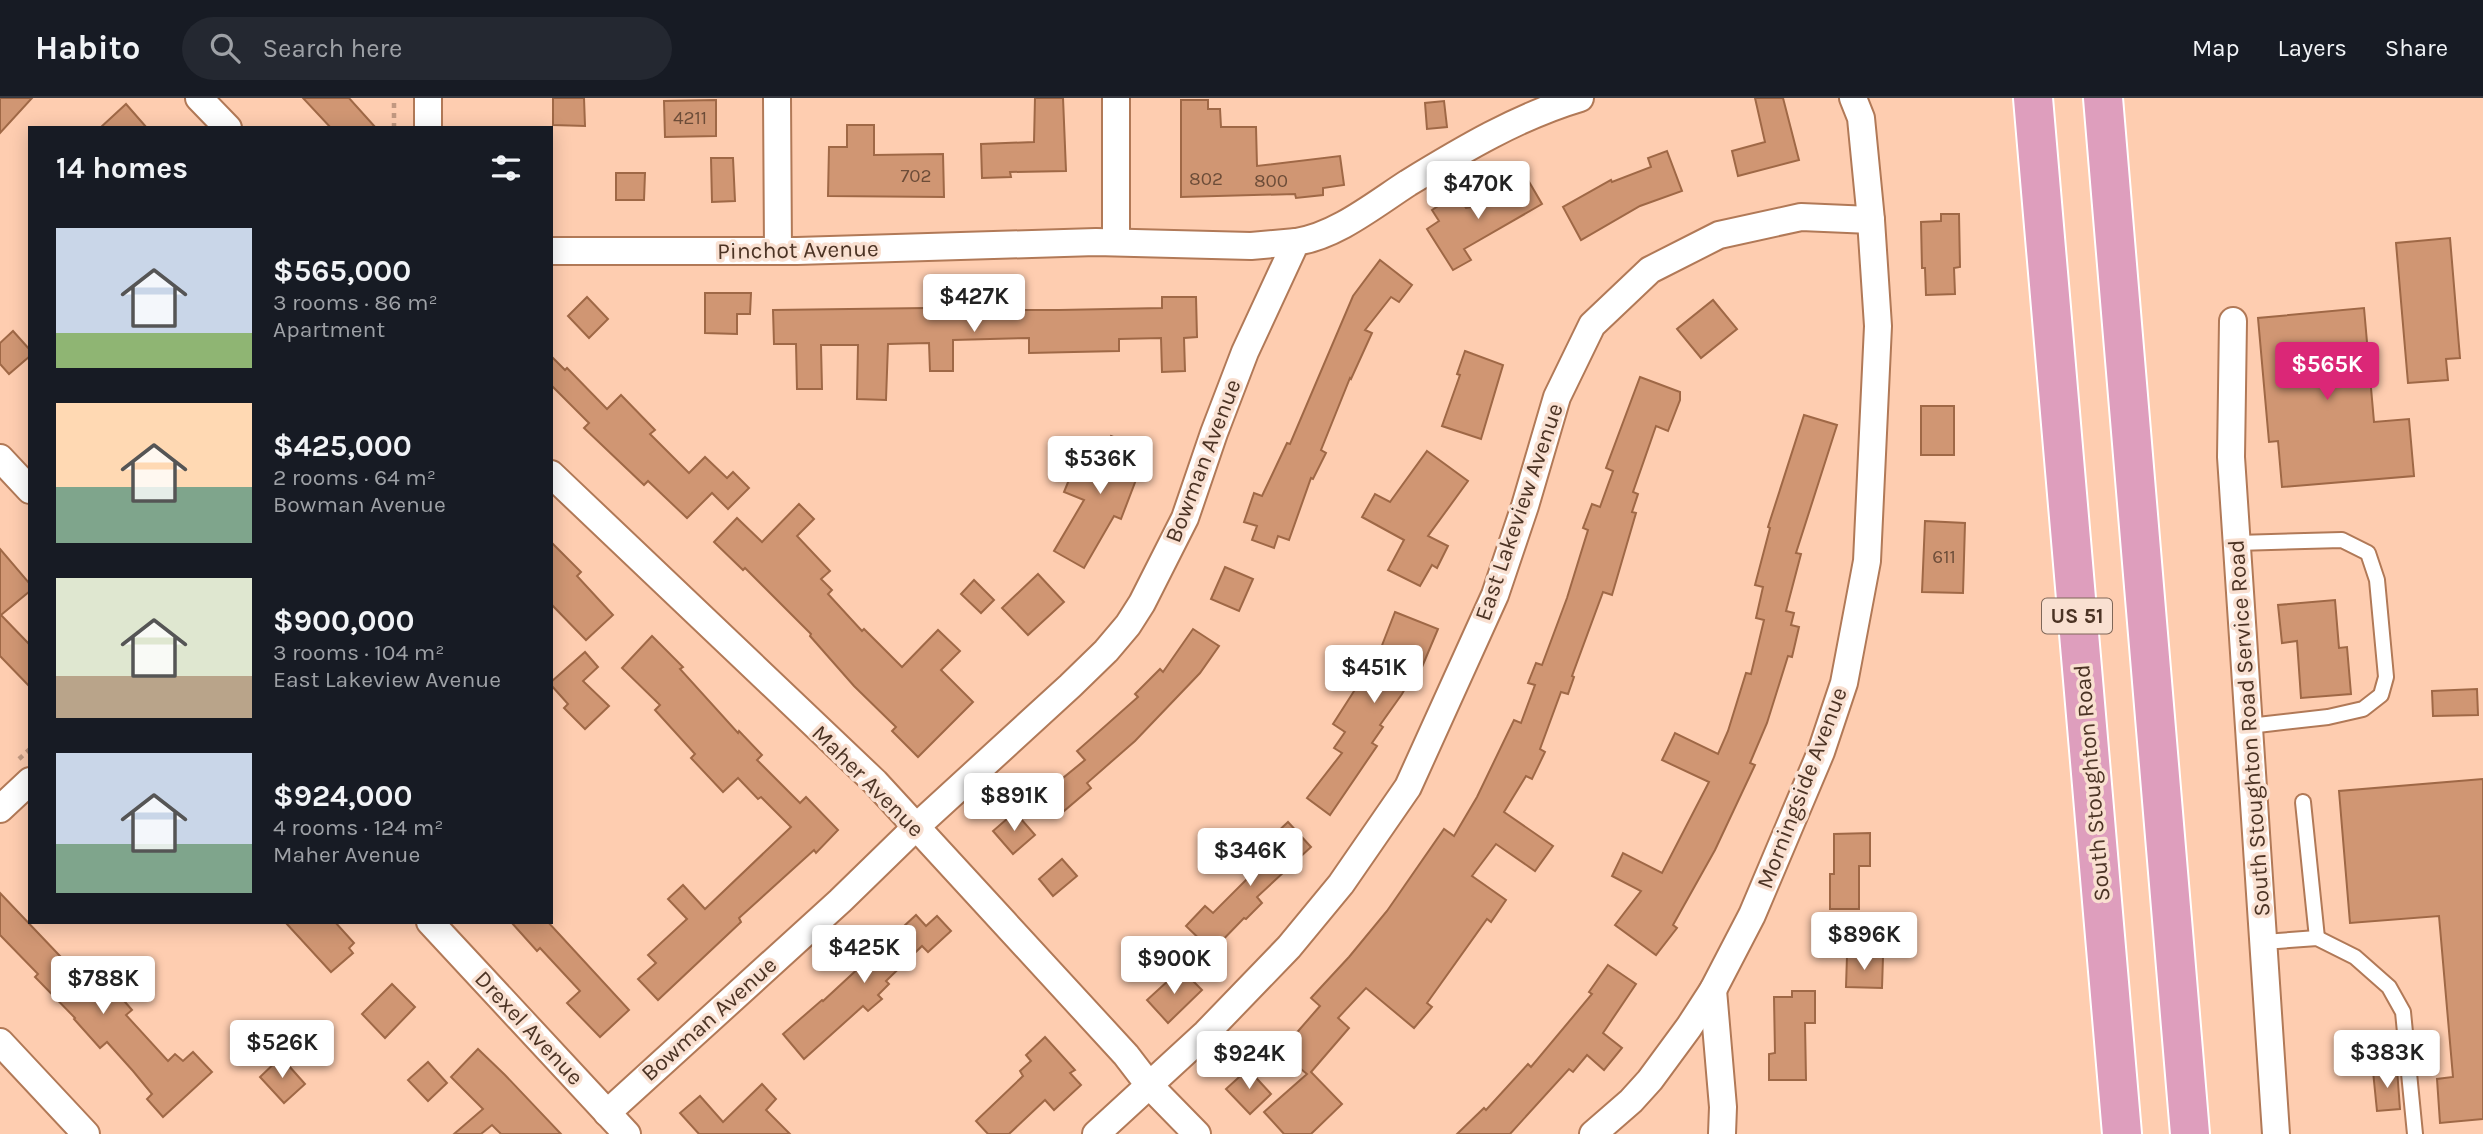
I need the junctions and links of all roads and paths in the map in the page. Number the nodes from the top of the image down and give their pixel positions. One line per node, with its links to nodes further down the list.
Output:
1 (199, 98): 10 (street)
2 (394, 98): 11 (path)
3 (428, 98): 12 (street)
4 (777, 98): 17 (street)
5 (1116, 98): 14 (street)
6 (1580, 98): 15 (street)
7 (1853, 98): 13 (street)
8 (2033, 98): 41 (main road, South Stoughton Road / US 51)
9 (2103, 98): 42 (main road, US 51)
10 (226, 126)
11 (394, 126)
12 (428, 126)
13 (1871, 220): 31 (street, Morningside Avenue); 33 (street, East Lakeview Avenue)
14 (1116, 242): 15 (street, Pinchot Avenue); 17 (street, Pinchot Avenue)
15 (1296, 242): 27 (street, Bowman Avenue)
16 (553, 251): 17 (street, Pinchot Avenue)
17 (778, 251)
18 (2233, 321): 22 (street, South Stoughton Road Service Road)
19 (0, 458): 21 (street)
20 (553, 476): 27 (street, Maher Avenue)
21 (28, 489)
22 (2237, 543): 23 (street, South Stoughton Road Service Road); 23 (lane)
23 (2249, 726): 30 (street, South Stoughton Road Service Road)
24 (28, 783): 26 (street)
25 (2304, 802): 29 (lane)
26 (0, 809)
27 (916, 827): 33 (street, Maher Avenue); 34 (street, Bowman Avenue)
28 (432, 924): 34 (street, Drexel Avenue)
29 (2317, 938): 30 (lane); 44 (lane)
30 (2264, 942): 43 (street, South Stoughton Road Service Road)
31 (1713, 990): 39 (street, Morningside Avenue); 40 (street)
32 (0, 1042): 35 (street)
33 (1149, 1084): 37 (street, East Lakeview Avenue); 38 (street, Maher Avenue)
34 (607, 1113): 36 (street, Drexel Avenue)
35 (86, 1134)
36 (627, 1134)
37 (1096, 1134)
38 (1198, 1134)
39 (1593, 1134)
40 (1722, 1134)
41 (2122, 1134)
42 (2190, 1134)
43 (2276, 1134)
44 (2415, 1134)

